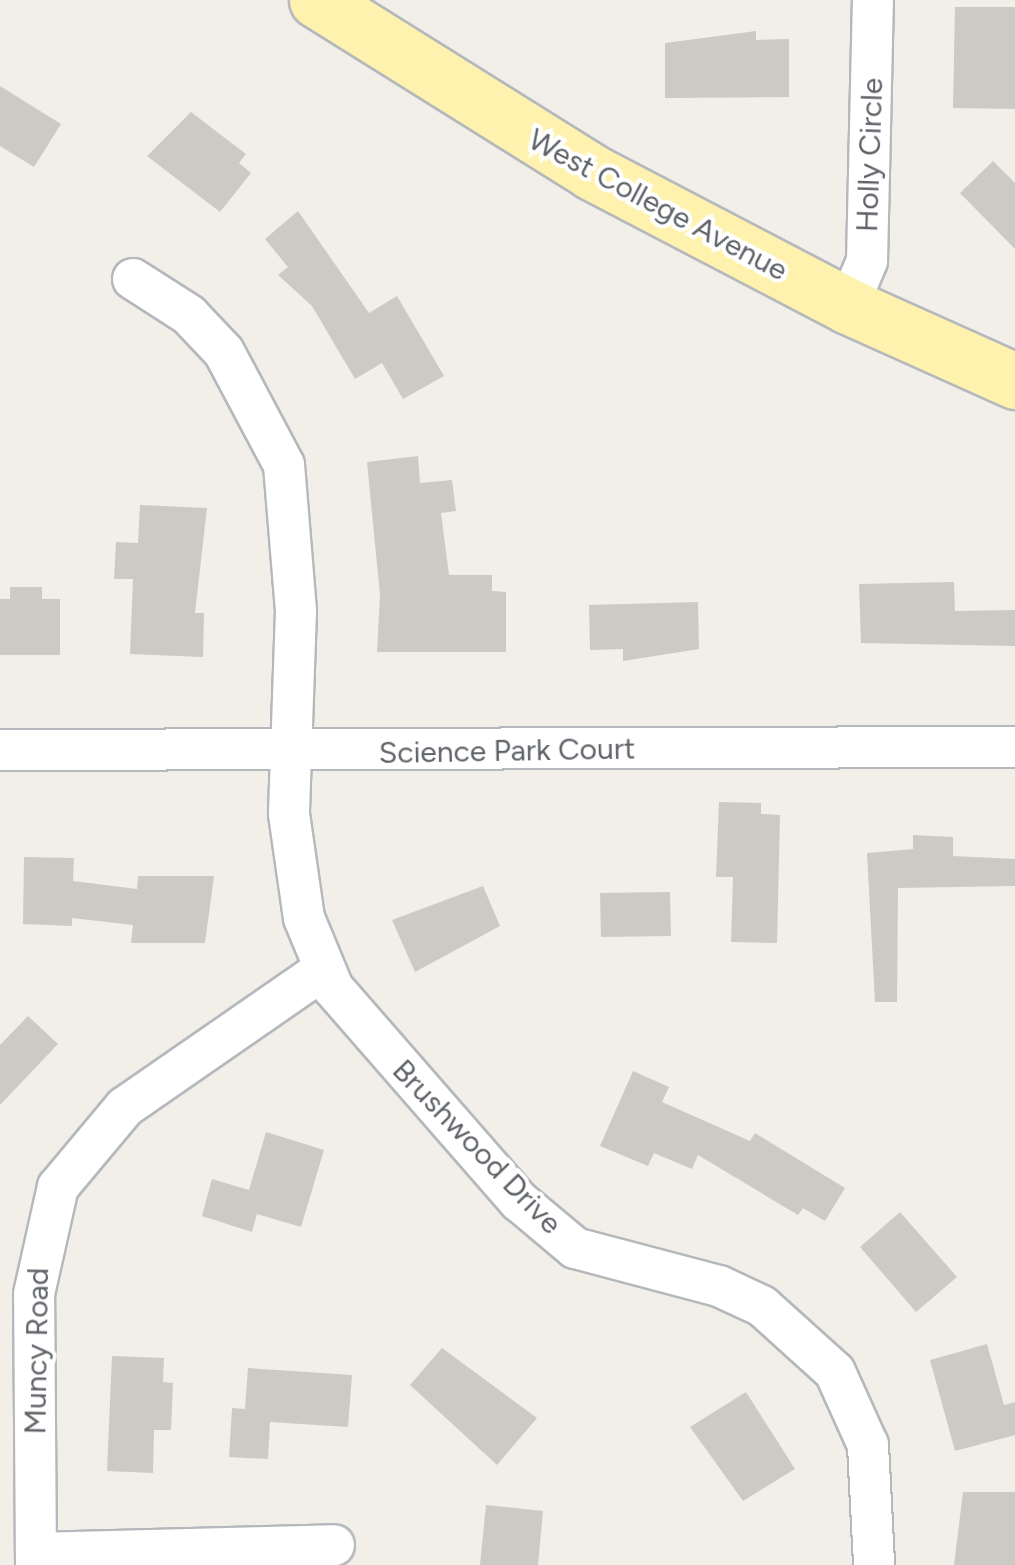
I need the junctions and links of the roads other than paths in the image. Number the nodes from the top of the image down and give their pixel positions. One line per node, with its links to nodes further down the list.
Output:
1 (317, 0): 4 (main road, West College Avenue)
2 (873, 0): 4 (street, Holly Circle)
3 (134, 279): 8 (street, Brushwood Drive)
4 (848, 306): 5 (main road, West College Avenue)
5 (1015, 381)
6 (1015, 747): 8 (street, Science Park Court)
7 (0, 750): 8 (street, Science Park Court)
8 (288, 753): 9 (street, Brushwood Drive)
9 (324, 969): 11 (street, Muncy Road); 12 (street, Brushwood Drive)
10 (334, 1545): 11 (street)
11 (36, 1559)
12 (874, 1565)

